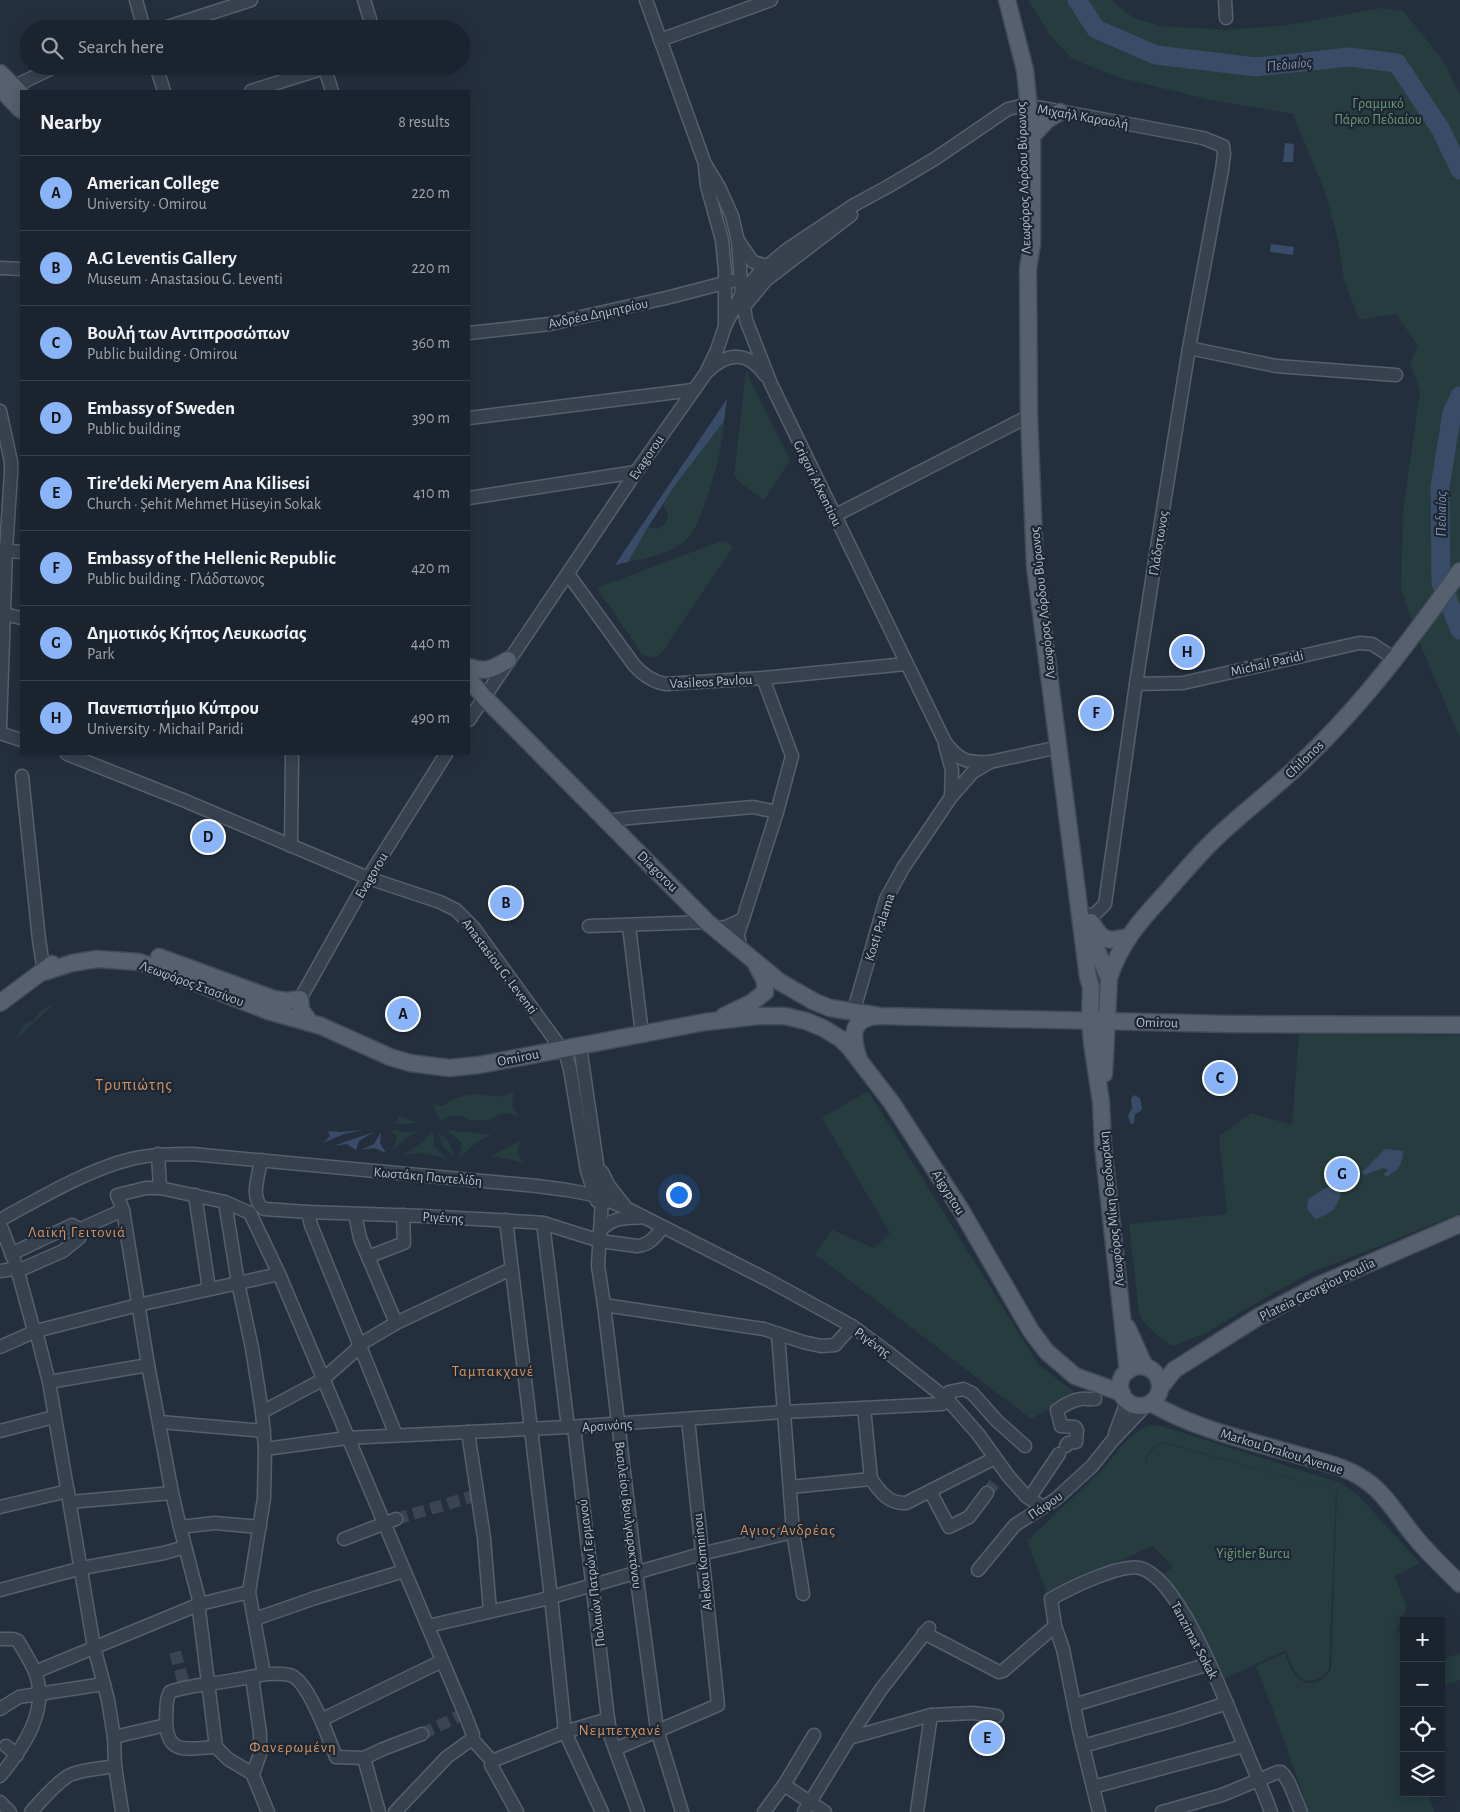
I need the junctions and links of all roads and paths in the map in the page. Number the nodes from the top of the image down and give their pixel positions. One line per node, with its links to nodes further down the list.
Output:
1 (136, 0): 10 (street)
2 (364, 0): 12 (street)
3 (772, 0): 13 (street)
4 (996, 0): 23 (main road, Λεωφόρος Λόρδου Βύρωνος)
5 (1007, 0): 23 (main road, Λεωφόρος Λόρδου Βύρωνος)
6 (1225, 0): 9 (street)
7 (247, 1): 11 (street)
8 (646, 2): 13 (street)
9 (1226, 18)
10 (142, 20)
11 (189, 20)
12 (370, 20)
13 (660, 40): 28 (street)
14 (0, 73): 19 (main road)
15 (39, 75): 19 (street)
16 (159, 75): 20 (street)
17 (302, 75): 21 (street)
18 (329, 75): 22 (street)
19 (10, 90): 24 (main road)
20 (164, 90)
21 (254, 90)
22 (332, 90)
23 (1025, 106): 25 (street, Μιχαήλ Καραολή); 26 (main road, Λεωφόρος Λόρδου Βύρωνος); 29 (street, Μιχαήλ Καραολή); 34 (main road, Λεωφόρος Λόρδου Βύρωνος)
24 (20, 108)
25 (1060, 112): 26 (main road); 27 (street, Μιχαήλ Καραολή)
26 (1032, 136): 34 (main road, Λεωφόρος Λόρδου Βύρωνος)
27 (1224, 161): 40 (street, Γλάδστωνος)
28 (705, 164): 30 (street, Grigori Afxentiou); 35 (street, Evagorou)
29 (889, 186): 31 (street, Μιχαήλ Καραολή); 37 (street, Μιχαήλ Καραολή)
30 (738, 246): 31 (street); 35 (street); 36 (street, Grigori Afxentiou)
31 (767, 266): 36 (street, Μιχαήλ Καραολή)
32 (0, 268): 33 (street)
33 (20, 269)
34 (1028, 269): 46 (main road, Λεωφόρος Λόρδου Βύρωνος)
35 (726, 284): 38 (street, Evagorou); 39 (street, Ανδρέα Δημητρίου)
36 (742, 293): 37 (street, Grigori Afxentiou); 38 (street, Μιχαήλ Καραολή)
37 (744, 306): 41 (street, Μιχαήλ Καραολή); 43 (street, Grigori Afxentiou)
38 (725, 326): 41 (street, Evagorou)
39 (470, 332)
40 (1189, 348): 42 (street); 63 (street, Γλάδστωνος)
41 (709, 367): 43 (street); 44 (street, Evagorou)
42 (1396, 375)
43 (771, 384): 50 (street, Grigori Afxentiou)
44 (693, 390): 47 (street); 48 (street, Evagorou)
45 (0, 413): 51 (street)
46 (1029, 416): 50 (street); 70 (main road, Λεωφόρος Λόρδου Βύρωνος)
47 (470, 418)
48 (636, 472): 49 (street); 54 (street, Evagorou)
49 (470, 498)
50 (834, 516): 59 (street, Grigori Afxentiou)
51 (3, 550): 52 (street); 55 (street)
52 (20, 552)
53 (1460, 571): 57 (main road, Chilonos)
54 (568, 574): 58 (street, Evagorou); 61 (street, Vasileos Pavlou)
55 (4, 614): 56 (street); 66 (street)
56 (20, 618)
57 (1395, 659): 63 (street, Michail Paridi); 87 (main road, Chilonos)
58 (508, 660): 60 (main road); 64 (street, Evagorou)
59 (906, 664): 61 (street, Vasileos Pavlou); 69 (street, Grigori Afxentiou)
60 (470, 667)
61 (763, 678): 77 (street)
62 (470, 680): 64 (main road, Diagorou)
63 (1136, 684): 82 (street, Γλάδστωνος)
64 (484, 697): 65 (street, Evagorou); 78 (main road, Diagorou)
65 (470, 718)
66 (0, 729)
67 (0, 733): 68 (street)
68 (20, 740)
69 (944, 742): 74 (street, Grigori Afxentiou); 76 (street)
70 (1059, 747): 74 (street, Kosti Palama); 80 (main road, Λεωφόρος Λόρδου Βύρωνος)
71 (69, 755): 79 (street, Anastasiou G. Leventi)
72 (292, 755): 79 (street)
73 (445, 755): 81 (street, Evagorou)
74 (990, 762): 76 (street, Kosti Palama)
75 (22, 776): 91 (street)
76 (951, 797): 96 (street, Kosti Palama)
77 (777, 812): 78 (street); 83 (street)
78 (608, 821): 84 (main road, Diagorou)
79 (291, 846): 81 (street, Anastasiou G. Leventi)
80 (1075, 876): 82 (main road, Λεωφόρος Λόρδου Βύρωνος); 93 (main road, Λεωφόρος Λόρδου Βύρωνος)
81 (368, 878): 94 (street, Evagorou); 107 (street, Anastasiou G. Leventi)
82 (1087, 916): 87 (main road); 89 (main road, Λεωφόρος Λόρδου Βύρωνος)
83 (742, 919): 84 (street); 88 (street)
84 (711, 925): 86 (street); 88 (main road, Diagorou)
85 (589, 926): 86 (street)
86 (630, 926): 105 (street)
87 (1127, 935): 89 (main road); 92 (main road)
88 (740, 947): 90 (main road, Diagorou)
89 (1102, 961): 92 (main road, Λεωφόρος Λόρδου Βύρωνος); 93 (main road)
90 (755, 962): 96 (main road, Diagorou); 103 (main road)
91 (44, 972): 94 (main road, Λεωφόρος Στασίνου); 95 (main road, Λεωφόρος Στασίνου); 100 (main road, Λεωφόρος Στασίνου)
92 (1108, 978): 102 (main road, Λεωφόρος Λόρδου Βύρωνος)
93 (1090, 988): 99 (main road, Λεωφόρος Λόρδου Βύρωνος)
94 (300, 999): 100 (main road)
95 (0, 1003)
96 (853, 1013): 98 (main road, Omirou); 101 (main road)
97 (759, 1016): 101 (main road, Aigyptou); 103 (main road, Omirou)
98 (880, 1016): 99 (main road, Omirou); 108 (main road)
99 (1090, 1020): 102 (main road, Omirou); 109 (main road, Λεωφόρος Μίκη Θεοδωράκη)
100 (309, 1021): 107 (main road, Omirou)
101 (806, 1021): 108 (main road, Aigyptou)
102 (1107, 1021): 104 (main road, Omirou); 109 (main road, Λεωφόρος Μίκη Θεοδωράκη)
103 (706, 1022): 105 (main road, Omirou)
104 (1460, 1026)
105 (642, 1034): 106 (main road, Omirou)
106 (580, 1046): 107 (main road, Omirou); 110 (street)
107 (563, 1049): 113 (street, Anastasiou G. Leventi)
108 (859, 1058): 157 (main road, Aigyptou)
109 (1101, 1102): 145 (main road, Λεωφόρος Μίκη Θεοδωράκη)
110 (595, 1153): 117 (street); 119 (street)
111 (158, 1154): 112 (street, Kωστάκη Παντελίδη); 114 (street); 127 (street, Kωστάκη Παντελίδη)
112 (261, 1160): 115 (street, Kωστάκη Παντελίδη); 120 (street)
113 (587, 1171): 115 (street); 117 (street, Anastasiou G. Leventi)
114 (160, 1188): 116 (street); 121 (street)
115 (567, 1190): 117 (street, Kωστάκη Παντελίδη)
116 (194, 1195): 118 (street); 142 (street)
117 (598, 1197): 119 (street, Ριγένης); 134 (street, Βασιλείου Βουλγαροκτόνου)
118 (225, 1202): 123 (street); 141 (street)
119 (626, 1208): 126 (street, Ριγένης)
120 (264, 1209): 122 (street, Ριγένης); 123 (street, Ριγένης)
121 (123, 1210): 133 (street); 143 (street)
122 (308, 1212): 124 (street, Ριγένης); 150 (street)
123 (250, 1213): 140 (street)
124 (355, 1214): 125 (street, Ριγένης); 136 (street)
125 (403, 1215): 128 (street, Ριγένης); 136 (street)
126 (645, 1217): 132 (street, Ριγένης); 134 (street)
127 (0, 1220)
128 (506, 1220): 129 (street, Ριγένης); 138 (street)
129 (543, 1223): 134 (street, Ριγένης); 168 (street, Παλαιών Πατρών Γερμανού)
130 (0, 1224): 135 (street)
131 (1460, 1224): 159 (main road, Plateia Georgiou Poulia)
132 (663, 1226): 134 (street, Ριγένης); 147 (street, Ριγένης)
133 (82, 1230): 135 (street); 137 (street)
134 (600, 1235): 144 (street, Βασιλείου Βουλγαροκτόνου)
135 (11, 1254): 137 (street)
136 (368, 1257): 146 (street)
137 (17, 1269): 139 (street); 148 (street)
138 (511, 1269): 146 (street); 169 (street)
139 (0, 1270)
140 (279, 1274): 141 (street); 155 (street)
141 (238, 1283): 142 (street); 162 (street)
142 (209, 1289): 143 (street)
143 (138, 1304): 148 (street); 152 (street)
144 (604, 1305): 149 (street); 167 (street, Βασιλείου Βουλγαροκτόνου)
145 (1122, 1316): 153 (main road, Λεωφόρος Μίκη Θεοδωράκη); 154 (main road, Λεωφόρος Μίκη Θεοδωράκη)
146 (396, 1323): 150 (street)
147 (852, 1326): 149 (street); 158 (street, Ριγένης)
148 (36, 1331): 151 (street); 156 (street)
149 (778, 1334): 163 (street)
150 (359, 1345): 155 (street); 173 (street)
151 (0, 1347)
152 (148, 1364): 156 (street); 166 (street)
153 (1145, 1367): 154 (main road); 159 (main road)
154 (1128, 1371): 157 (main road)
155 (322, 1380): 162 (street); 174 (street)
156 (48, 1382): 164 (street)
157 (1124, 1397): 159 (main road); 175 (street, Πάφου)
158 (946, 1398): 161 (street, Αρσινόης); 176 (street, Αρσινόης); 178 (street, Ριγένης)
159 (1153, 1398): 175 (street, Πάφου); 200 (main road, Markou Drakou Avenue)
160 (1095, 1399): 184 (street)
161 (864, 1408): 163 (street, Αρσινόης); 179 (street)
162 (262, 1412): 171 (street)
163 (784, 1412): 165 (street, Αρσινόης); 180 (street)
164 (54, 1417): 170 (street); 185 (street)
165 (688, 1419): 167 (street, Αρσινόης); 194 (street, Alekou Komninou)
166 (160, 1422): 171 (street); 182 (street)
167 (618, 1424): 168 (street, Αρσινόης); 198 (street, Βασιλείου Βουλγαροκτόνου)
168 (571, 1427): 169 (street, Αρσινόης); 199 (street, Παλαιών Πατρών Γερμανού)
169 (530, 1428): 172 (street, Αρσινόης); 204 (street)
170 (0, 1431)
171 (264, 1431): 177 (street)
172 (468, 1432): 173 (street, Αρσινόης); 206 (street)
173 (394, 1435): 174 (street, Αρσινόης)
174 (347, 1438): 177 (street, Αρσινόης); 188 (street)
175 (1112, 1441): 187 (street, Πάφου)
176 (1025, 1446)
177 (265, 1449): 189 (street)
178 (994, 1458): 181 (street); 187 (street, Ριγένης)
179 (871, 1479): 180 (street); 181 (street)
180 (790, 1487): 191 (street)
181 (930, 1491): 183 (street)
182 (172, 1493): 185 (street); 190 (street)
183 (987, 1493)
184 (1032, 1494)
185 (69, 1496): 186 (street); 195 (street)
186 (0, 1507)
187 (1043, 1507): 196 (street, Πάφου)
188 (390, 1521): 192 (street); 197 (street)
189 (260, 1527): 190 (street); 202 (street)
190 (180, 1528): 193 (street)
191 (793, 1532): 194 (street); 203 (street)
192 (344, 1539)
193 (185, 1547): 195 (street); 205 (street)
194 (701, 1554): 198 (street); 227 (street, Alekou Komninou)
195 (82, 1568): 201 (street); 211 (street)
196 (978, 1570)
197 (404, 1571): 207 (street); 208 (street)
198 (636, 1572): 199 (street); 227 (street, Βασιλείου Βουλγαροκτόνου)
199 (593, 1584): 204 (street); 224 (street, Παλαιών Πατρών Γερμανού)
200 (1460, 1584)
201 (0, 1590)
202 (249, 1592): 205 (street); 207 (street)
203 (803, 1594)
204 (551, 1597): 206 (street); 228 (street)
205 (200, 1604): 211 (street); 217 (street)
206 (490, 1611): 208 (street)
207 (255, 1619): 215 (street)
208 (428, 1626): 212 (street)
209 (1055, 1626): 213 (street, Tanzimat Sokak); 220 (street); 233 (street)
210 (0, 1639): 214 (street)
211 (94, 1647): 214 (street); 216 (street)
212 (442, 1661): 225 (street); 232 (street)
213 (1209, 1664): 219 (street, Tanzimat Sokak); 220 (street)
214 (35, 1672): 218 (street)
215 (258, 1676): 217 (street); 225 (street); 243 (street)
216 (104, 1684): 218 (street); 231 (street)
217 (208, 1685): 226 (street); 237 (street)
218 (40, 1694): 221 (street); 239 (street)
219 (1227, 1703): 235 (street); 236 (street, Tanzimat Sokak)
220 (1074, 1706): 235 (street)
221 (0, 1709)
222 (932, 1714): 223 (street); 233 (street); 262 (street)
223 (997, 1716)
224 (608, 1719): 228 (street); 238 (street, Παλαιών Πατρών Γερμανού)
225 (321, 1720): 240 (street)
226 (166, 1725): 231 (street); 237 (street)
227 (657, 1730): 238 (street); 259 (street, Βασιλείου Βουλγαροκτόνου)
228 (565, 1732): 241 (street); 257 (street)
229 (422, 1734): 240 (street)
230 (814, 1735): 246 (street)
231 (114, 1737): 242 (street)
232 (472, 1738): 241 (street); 255 (street)
233 (849, 1738): 249 (street)
234 (6, 1746): 239 (street)
235 (1083, 1746): 247 (street)
236 (1244, 1746): 245 (street, Tanzimat Sokak); 247 (street)
237 (216, 1747): 243 (street)
238 (615, 1748): 258 (street, Παλαιών Πατρών Γερμανού)
239 (17, 1755): 244 (street)
240 (364, 1758): 254 (street)
241 (492, 1761): 256 (street)
242 (115, 1766): 251 (street); 252 (street)
243 (253, 1774): 253 (street)
244 (0, 1776)
245 (1259, 1781): 264 (street); 265 (street, Tanzimat Sokak); 266 (street)
246 (784, 1785): 249 (street); 260 (street)
247 (1093, 1787): 263 (street)
248 (0, 1802): 250 (street)
249 (807, 1807): 261 (street)
250 (10, 1812)
251 (31, 1812)
252 (122, 1812)
253 (268, 1812)
254 (379, 1812)
255 (396, 1812)
256 (517, 1812)
257 (602, 1812)
258 (638, 1812)
259 (682, 1812)
260 (764, 1812)
261 (825, 1812)
262 (917, 1812)
263 (1099, 1812)
264 (1162, 1812)
265 (1271, 1812)
266 (1301, 1812)

